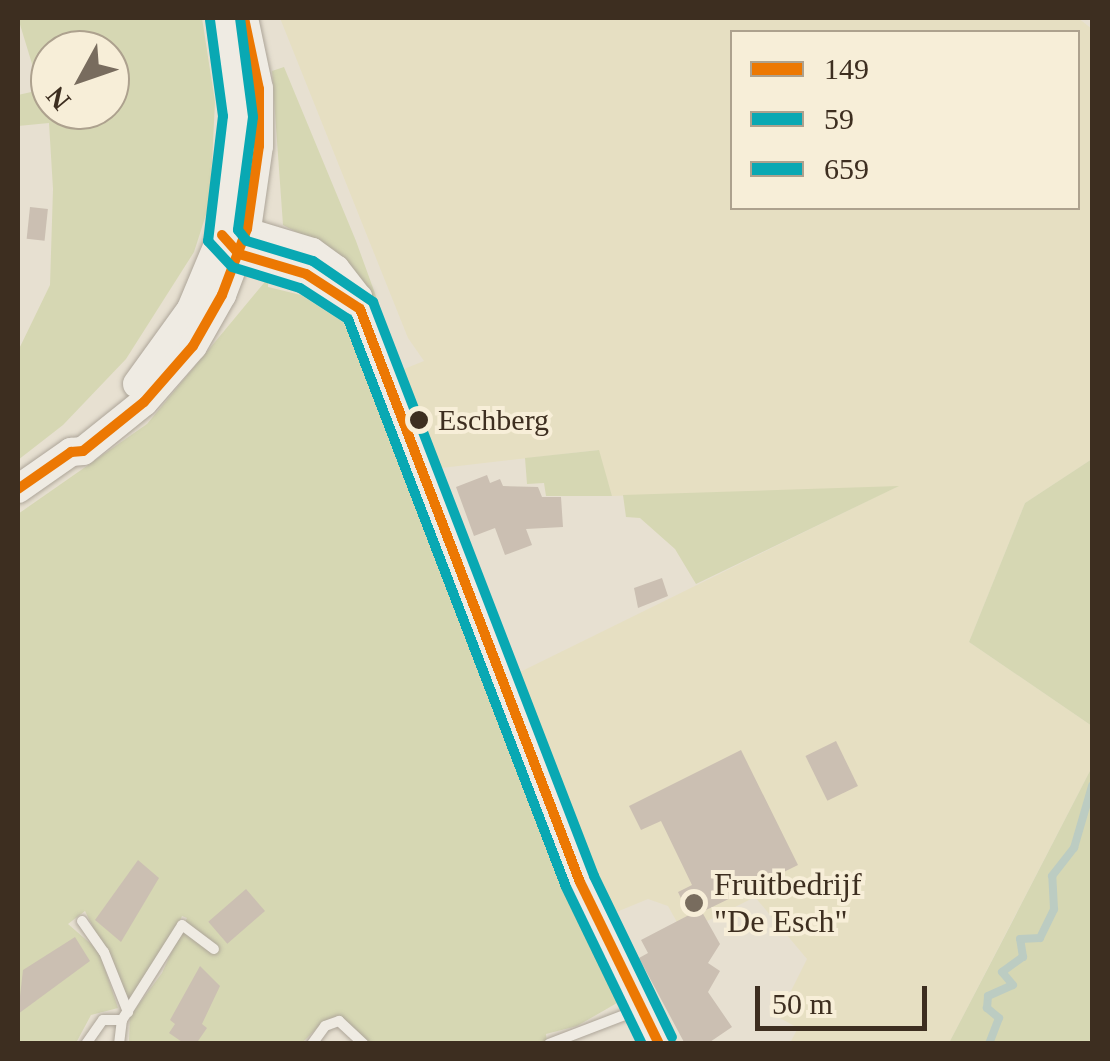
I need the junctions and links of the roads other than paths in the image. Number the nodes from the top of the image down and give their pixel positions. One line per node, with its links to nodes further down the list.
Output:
1 (224, 18): 3 (main road)
2 (244, 18): 3 (main road)
3 (236, 239): 4 (main road); 7 (street)
4 (18, 489)
5 (82, 921): 8 (lane)
6 (214, 949): 8 (lane)
7 (640, 1009): 9 (lane); 15 (street)
8 (125, 1016): 10 (lane); 11 (lane)
9 (576, 1038): 14 (lane)
10 (86, 1044)
11 (119, 1044)
12 (312, 1044): 13 (lane)
13 (364, 1044)
14 (549, 1044)
15 (659, 1044)

